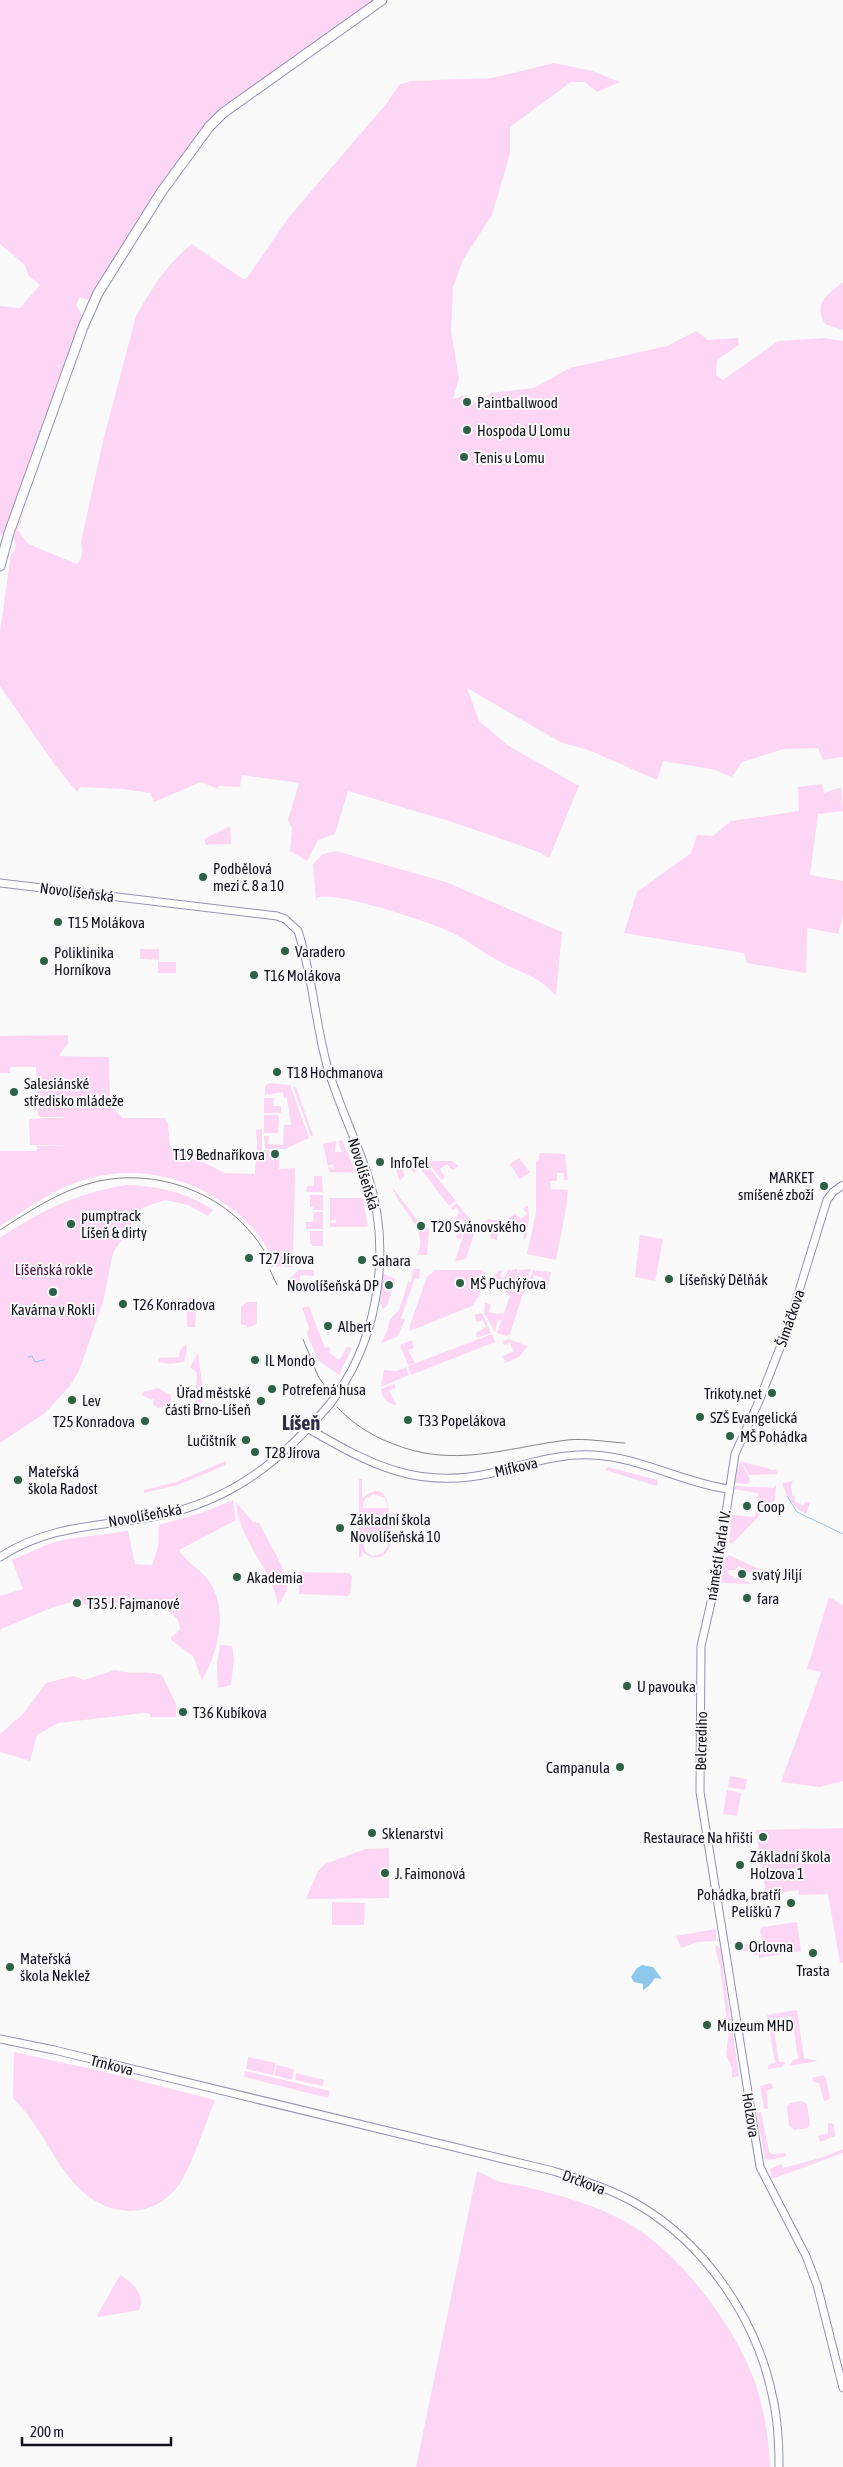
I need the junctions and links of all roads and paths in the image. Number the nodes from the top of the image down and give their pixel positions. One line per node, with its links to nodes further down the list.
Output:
1 (382, 0): 2 (main road)
2 (0, 566)
3 (0, 884): 5 (street, Novolíšeňská, bridge)
4 (843, 1185): 6 (street, Šimáčkova)
5 (309, 1429): 7 (street, Mifkova); 8 (street, Novolíšeňská)
6 (735, 1454): 7 (street, náměstí Karla IV.)
7 (729, 1489): 9 (street, náměstí Karla IV.)
8 (0, 1557)
9 (701, 1655): 10 (street, Belcrediho)
10 (707, 1827): 13 (street, Holzova)
11 (0, 2039): 12 (street, Trnkova)
12 (224, 2092): 14 (street, Drčkova)
13 (843, 2388)
14 (779, 2467)

